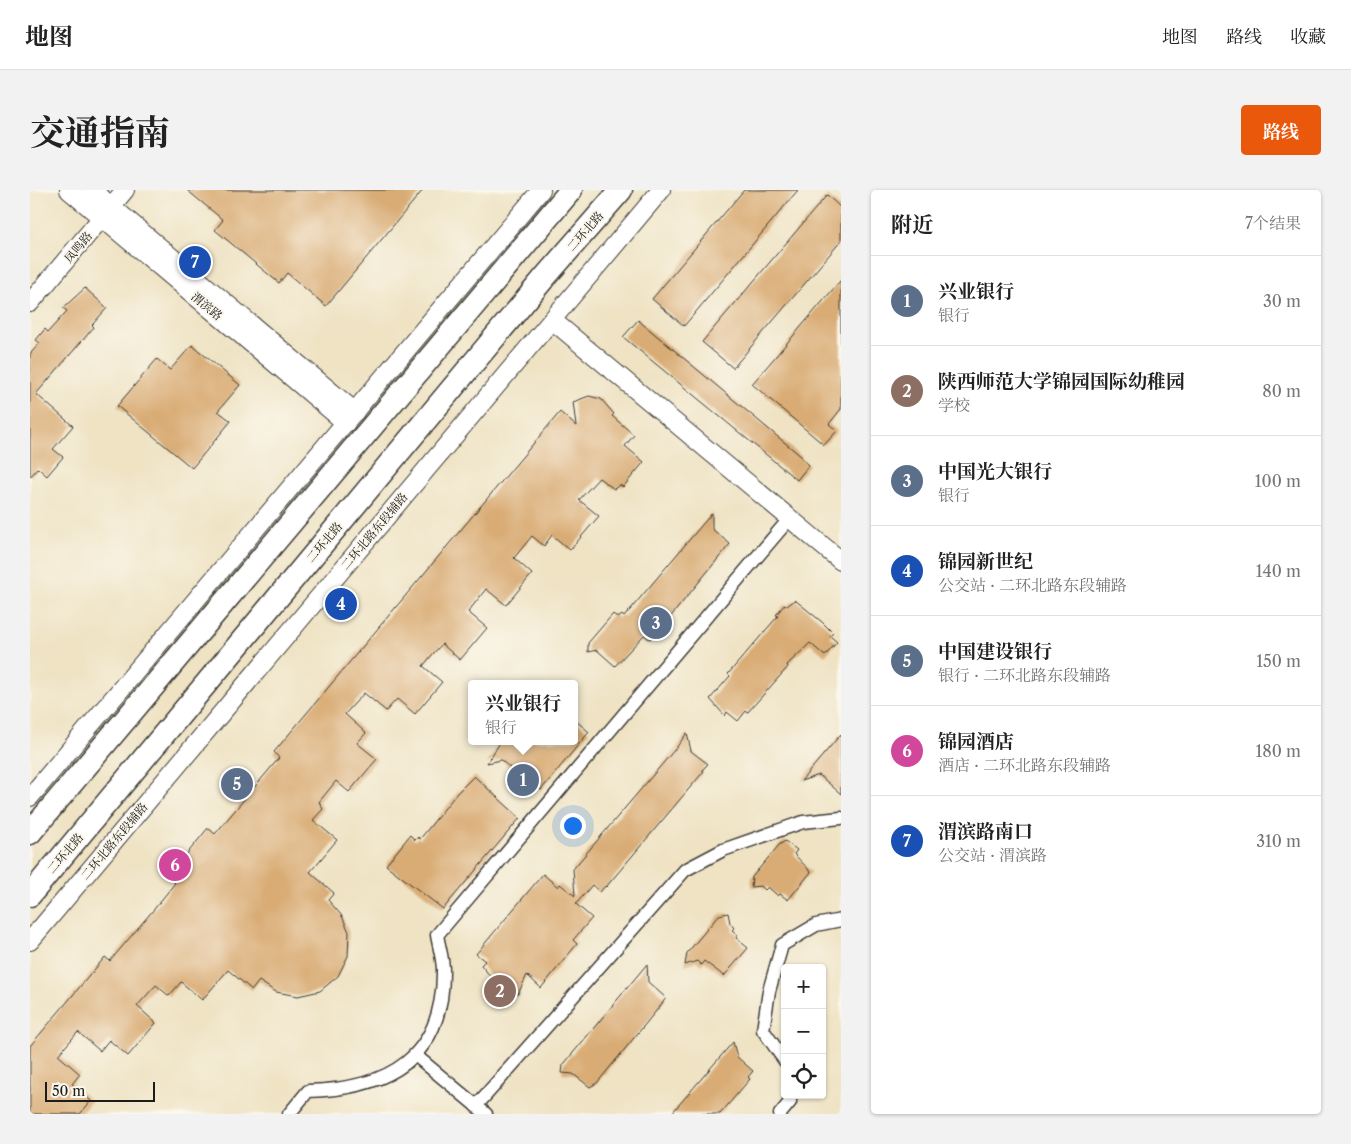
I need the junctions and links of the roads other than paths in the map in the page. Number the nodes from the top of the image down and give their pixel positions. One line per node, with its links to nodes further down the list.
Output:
1 (68, 190): 8 (main road, 渭滨路)
2 (92, 190): 8 (main road, 渭滨路)
3 (125, 190): 8 (main road, 凤鸣路)
4 (541, 190): 11 (main road)
5 (571, 190): 16 (highway)
6 (621, 190): 17 (highway, 二环北路)
7 (661, 190): 10 (main road, 二环北路东段辅路)
8 (107, 212): 9 (main road, 凤鸣路); 11 (main road, 渭滨路)
9 (30, 303)
10 (552, 320): 12 (main road); 19 (main road, 二环北路东段辅路)
11 (350, 418): 14 (main road)
12 (790, 518): 13 (main road); 20 (street)
13 (841, 561)
14 (30, 797)
15 (841, 818): 23 (street)
16 (30, 833)
17 (30, 895)
18 (841, 920): 21 (street)
19 (30, 941)
20 (415, 1055): 23 (street); 24 (street)
21 (781, 1055)
22 (790, 1099): 25 (street)
23 (481, 1110)
24 (289, 1114)
25 (780, 1114)

